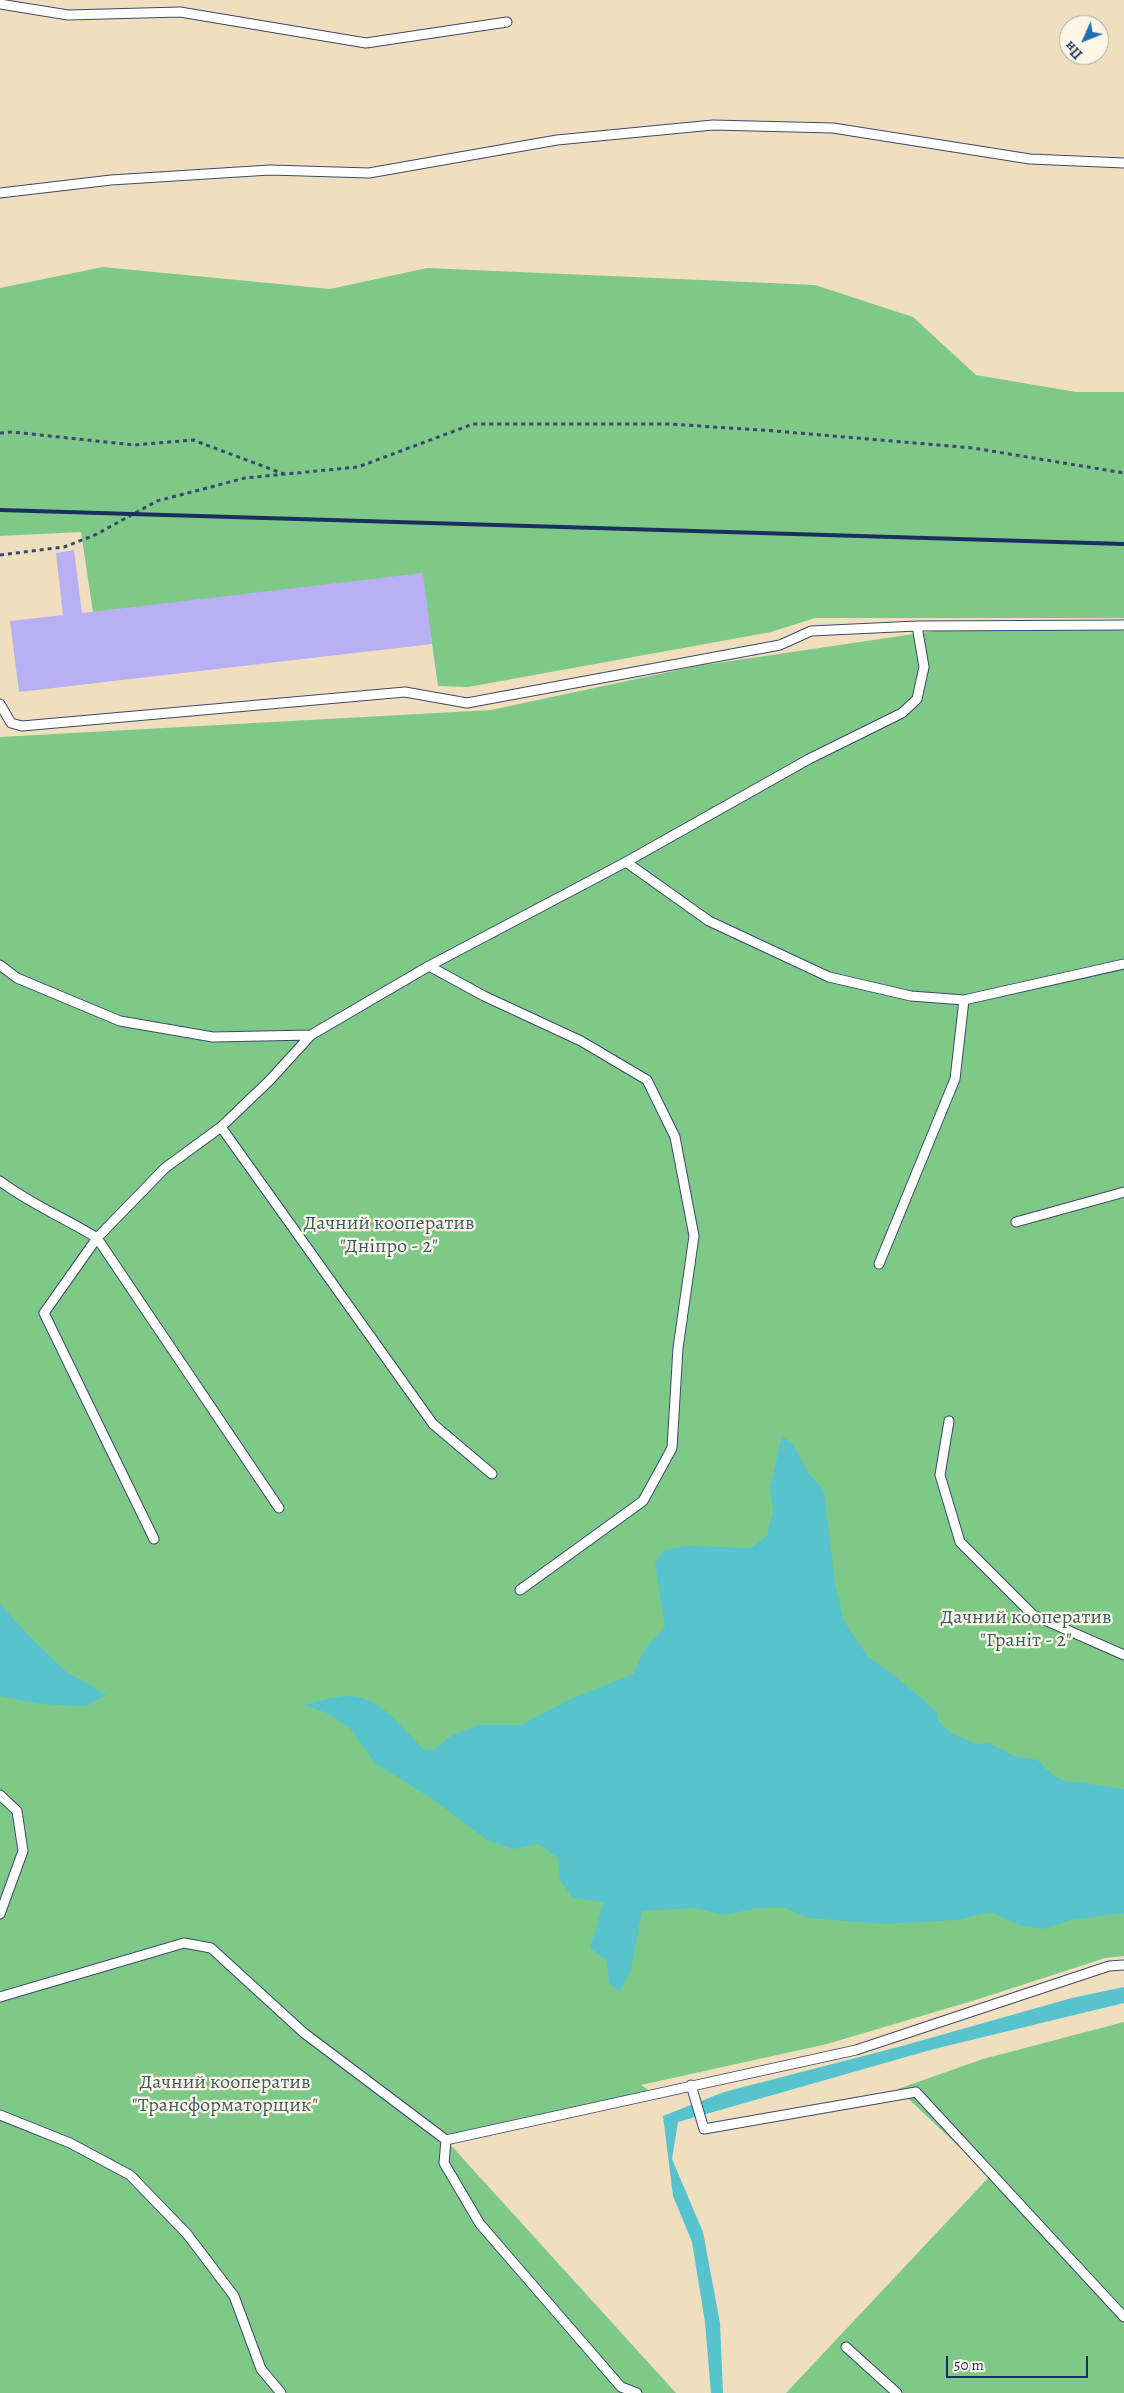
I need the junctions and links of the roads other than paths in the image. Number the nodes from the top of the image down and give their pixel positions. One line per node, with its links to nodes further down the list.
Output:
1 (0, 4): 2 (lane)
2 (506, 22)
3 (1124, 163): 4 (lane)
4 (0, 193)
5 (1124, 624): 6 (lane)
6 (916, 626): 7 (lane); 8 (lane)
7 (0, 704)
8 (626, 862): 11 (lane); 12 (lane)
9 (1124, 964): 12 (lane)
10 (0, 965): 13 (lane)
11 (429, 966): 13 (lane); 24 (lane)
12 (964, 1000): 19 (lane)
13 (311, 1035): 14 (lane)
14 (221, 1127): 18 (lane); 21 (lane)
15 (0, 1180): 18 (lane)
16 (1124, 1192): 17 (lane)
17 (1016, 1222)
18 (97, 1238): 22 (lane); 23 (lane)
19 (879, 1264)
20 (949, 1421): 25 (lane)
21 (492, 1474)
22 (279, 1508)
23 (154, 1539)
24 (520, 1590)
25 (1124, 1655)
26 (0, 1795): 27 (lane)
27 (0, 1914)
28 (1124, 1965): 30 (lane)
29 (0, 1997): 32 (lane)
30 (691, 2085): 32 (lane); 33 (lane)
31 (0, 2115): 35 (lane)
32 (446, 2140): 36 (lane)
33 (1124, 2317)
34 (846, 2346): 37 (lane)
35 (281, 2393)
36 (636, 2393)
37 (896, 2393)

